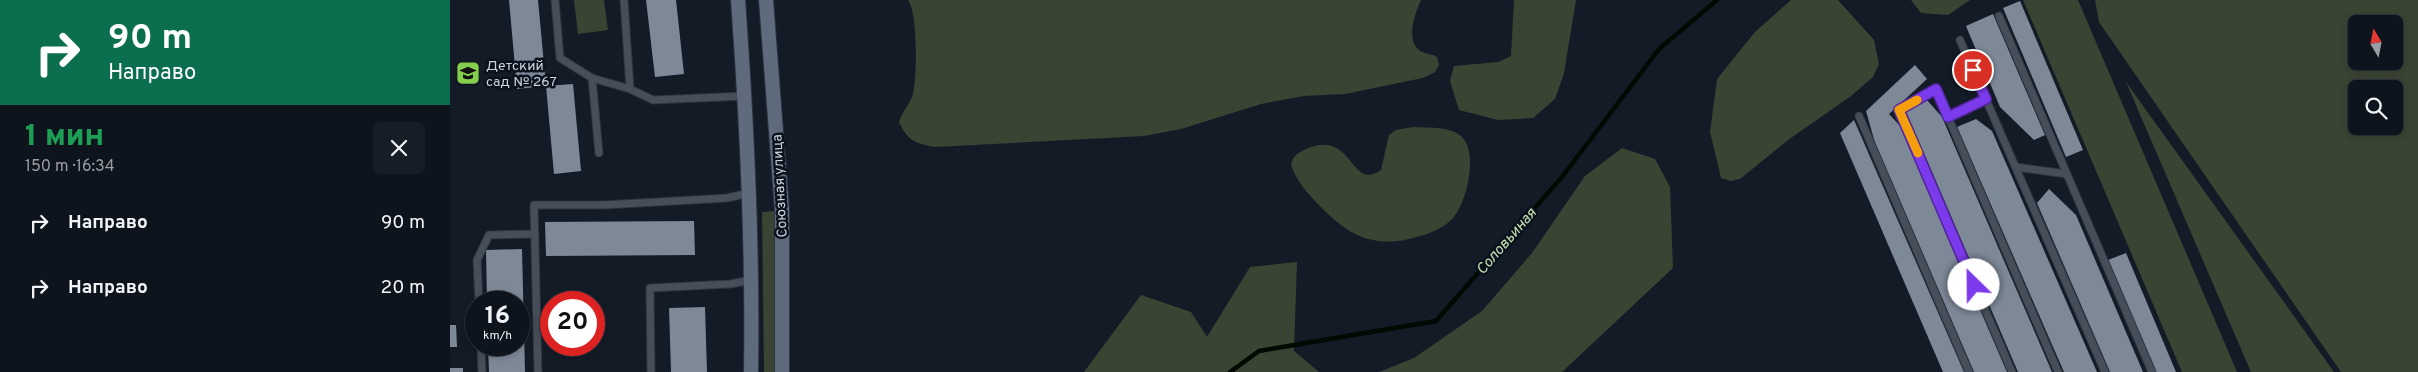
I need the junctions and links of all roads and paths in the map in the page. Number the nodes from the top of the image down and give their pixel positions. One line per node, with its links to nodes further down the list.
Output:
1 (554, 0): 7 (lane)
2 (624, 0): 8 (lane)
3 (738, 0): 9 (main road)
4 (766, 0): 25 (main road, Союзная улица)
5 (1999, 16): 15 (lane)
6 (1960, 40): 10 (lane)
7 (592, 78): 8 (lane); 13 (lane)
8 (630, 88): 9 (lane)
9 (745, 96): 16 (main road)
10 (1986, 99): 12 (lane); 14 (lane)
11 (1859, 116): 26 (lane)
12 (1948, 117): 27 (lane); 28 (lane)
13 (599, 153)
14 (2016, 167): 15 (lane); 29 (lane)
15 (2067, 174): 30 (lane)
16 (750, 192): 17 (lane); 18 (main road)
17 (535, 234): 19 (lane); 22 (lane)
18 (753, 280): 23 (lane); 24 (main road)
19 (478, 291)
20 (481, 356): 21 (lane)
21 (482, 372)
22 (538, 372)
23 (651, 372)
24 (751, 372)
25 (782, 372)
26 (1969, 372)
27 (2012, 372)
28 (2058, 372)
29 (2105, 372)
30 (2152, 372)

